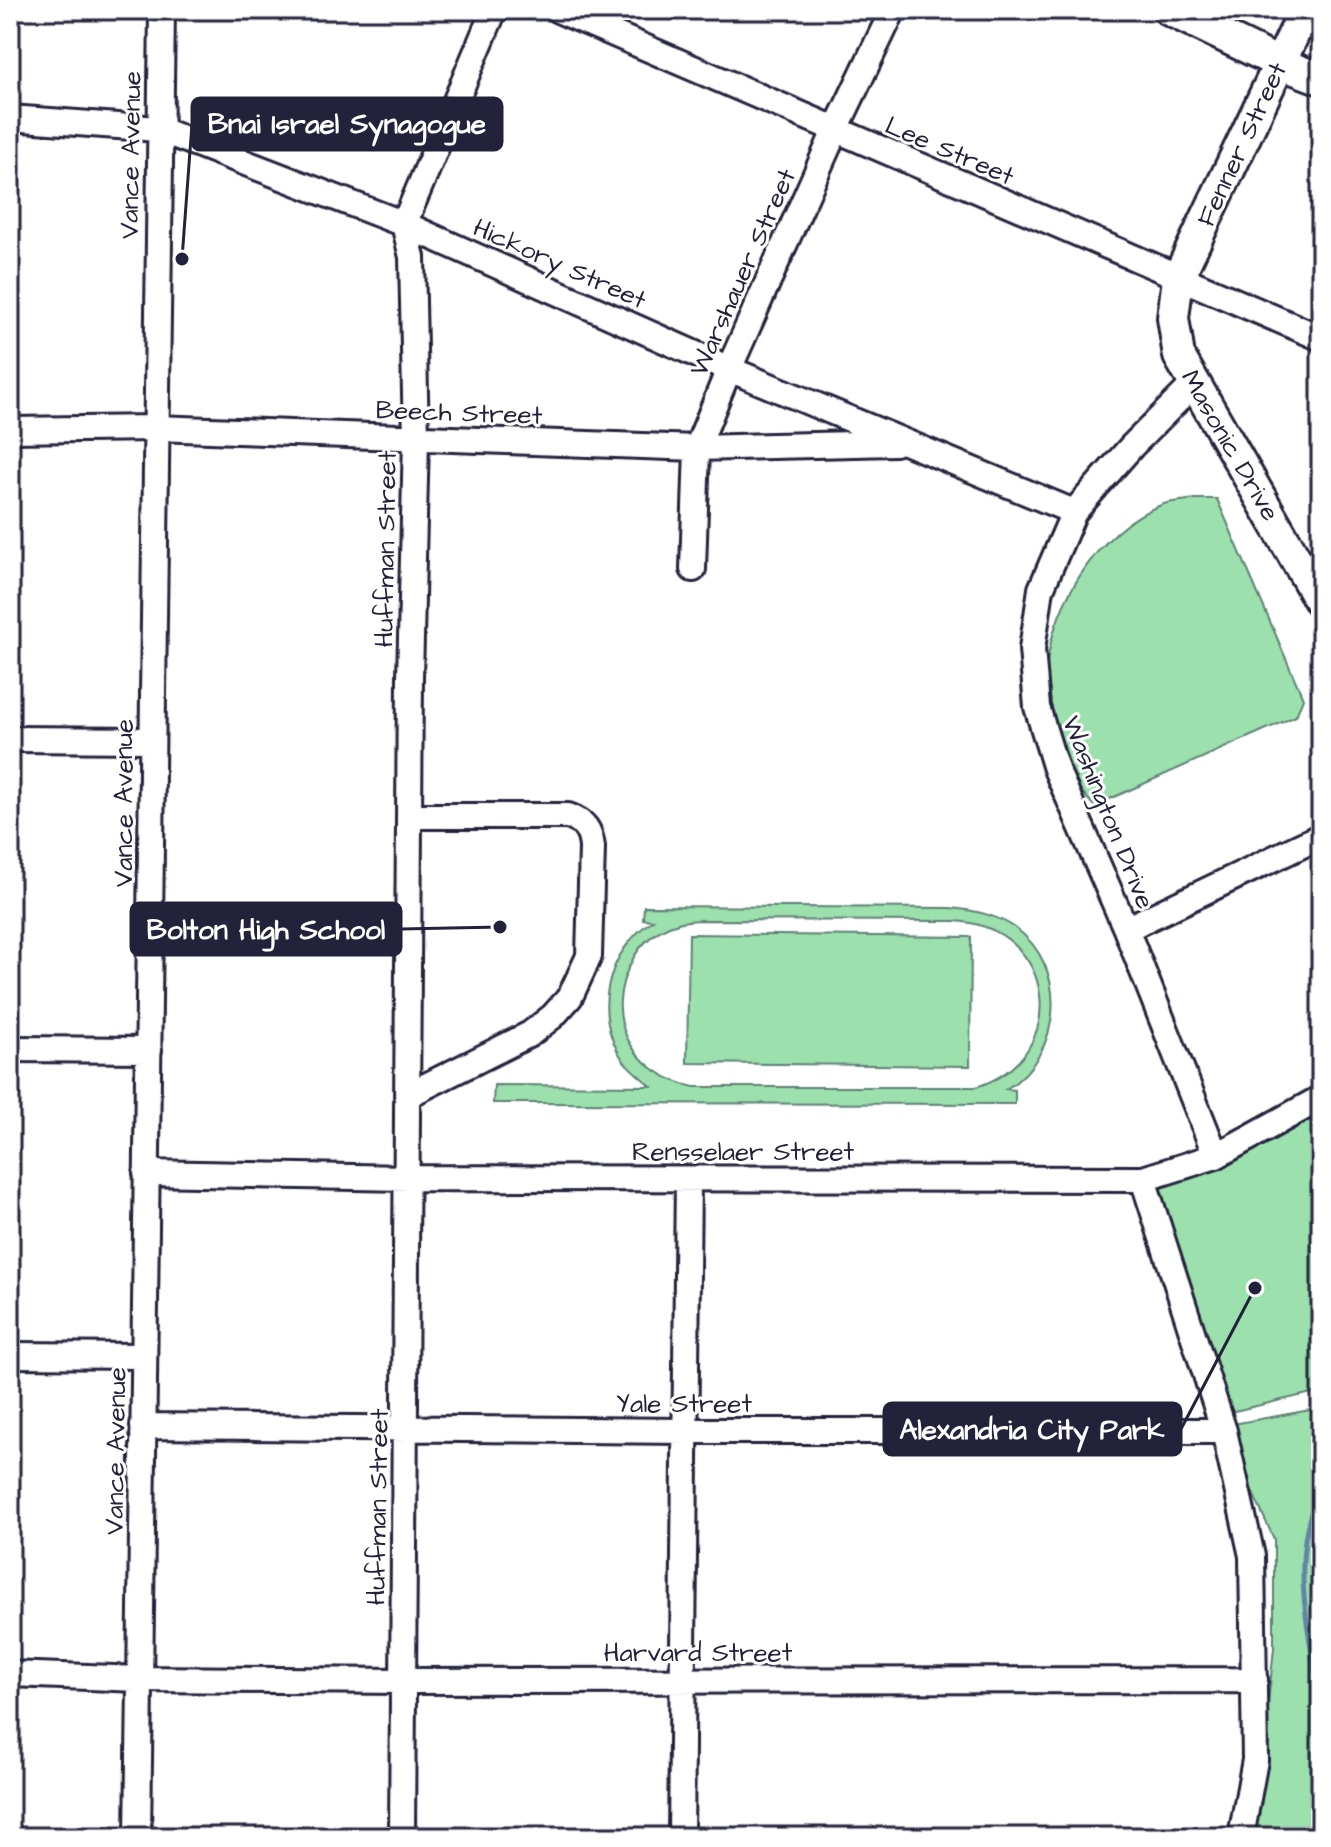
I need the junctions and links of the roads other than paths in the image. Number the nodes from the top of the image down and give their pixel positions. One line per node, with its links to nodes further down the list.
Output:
1 (162, 10): 10 (street, Vance Avenue)
2 (494, 10): 12 (street)
3 (558, 10): 11 (street, Lee Street)
4 (893, 10): 11 (street, Warshauer Street)
5 (1169, 10): 7 (main road)
6 (1305, 10): 7 (main road, Fenner Street)
7 (1279, 63): 8 (main road); 13 (main road, Fenner Street)
8 (1321, 79)
9 (10, 118): 10 (street, Hickory Street)
10 (158, 129): 12 (street, Hickory Street); 17 (street, Vance Avenue)
11 (835, 131): 13 (street, Lee Street); 15 (street, Warshauer Street)
12 (404, 224): 15 (street, Hickory Street); 19 (street, Huffman Street)
13 (1178, 278): 14 (street, Lee Street); 16 (main road, Masonic Drive)
14 (1321, 338)
15 (729, 369): 20 (street, Hickory Street); 21 (street, Warshauer Street)
16 (1195, 383): 22 (street, Washington Drive); 24 (main road, Masonic Drive)
17 (155, 428): 18 (street, Beech Street); 19 (street, Beech Street); 26 (street, Vance Avenue)
18 (10, 430)
19 (416, 439): 21 (street, Beech Street); 27 (street, Huffman Street)
20 (906, 443): 21 (street, Beech Street); 22 (street, Hickory Street)
21 (697, 448): 23 (street, Warshauer Street)
22 (1074, 512): 29 (street, Washington Drive)
23 (693, 569)
24 (1321, 603)
25 (10, 739): 26 (street)
26 (151, 740): 31 (street, Vance Avenue)
27 (410, 816): 32 (street, Huffman Street); 32 (street)
28 (1321, 836): 29 (street)
29 (1126, 929): 34 (street, Washington Drive)
30 (10, 1049): 31 (street)
31 (149, 1050): 35 (street, Vance Avenue)
32 (408, 1095): 36 (street, Huffman Street)
33 (1321, 1098): 34 (street, Rensselaer Street)
34 (1216, 1156): 38 (street, Rensselaer Street)
35 (146, 1173): 36 (street, Rensselaer Street); 40 (street, Vance Avenue)
36 (408, 1178): 37 (street, Rensselaer Street); 42 (street, Huffman Street)
37 (688, 1179): 38 (street, Rensselaer Street); 43 (street)
38 (1143, 1179): 44 (street)
39 (10, 1355): 40 (street)
40 (144, 1356): 41 (street, Vance Avenue)
41 (143, 1426): 42 (street, Yale Street); 46 (street, Vance Avenue)
42 (406, 1428): 43 (street, Yale Street); 49 (street, Huffman Street)
43 (686, 1431): 44 (street, Yale Street); 47 (street)
44 (1224, 1431): 48 (street)
45 (10, 1674): 46 (street, Harvard Street)
46 (140, 1679): 49 (street, Harvard Street); 50 (street, Vance Avenue)
47 (682, 1680): 48 (street, Harvard Street); 49 (street, Harvard Street); 52 (street)
48 (1255, 1680): 53 (street)
49 (404, 1681): 51 (street, Huffman Street)
50 (138, 1837)
51 (402, 1837)
52 (681, 1837)
53 (1241, 1837)

